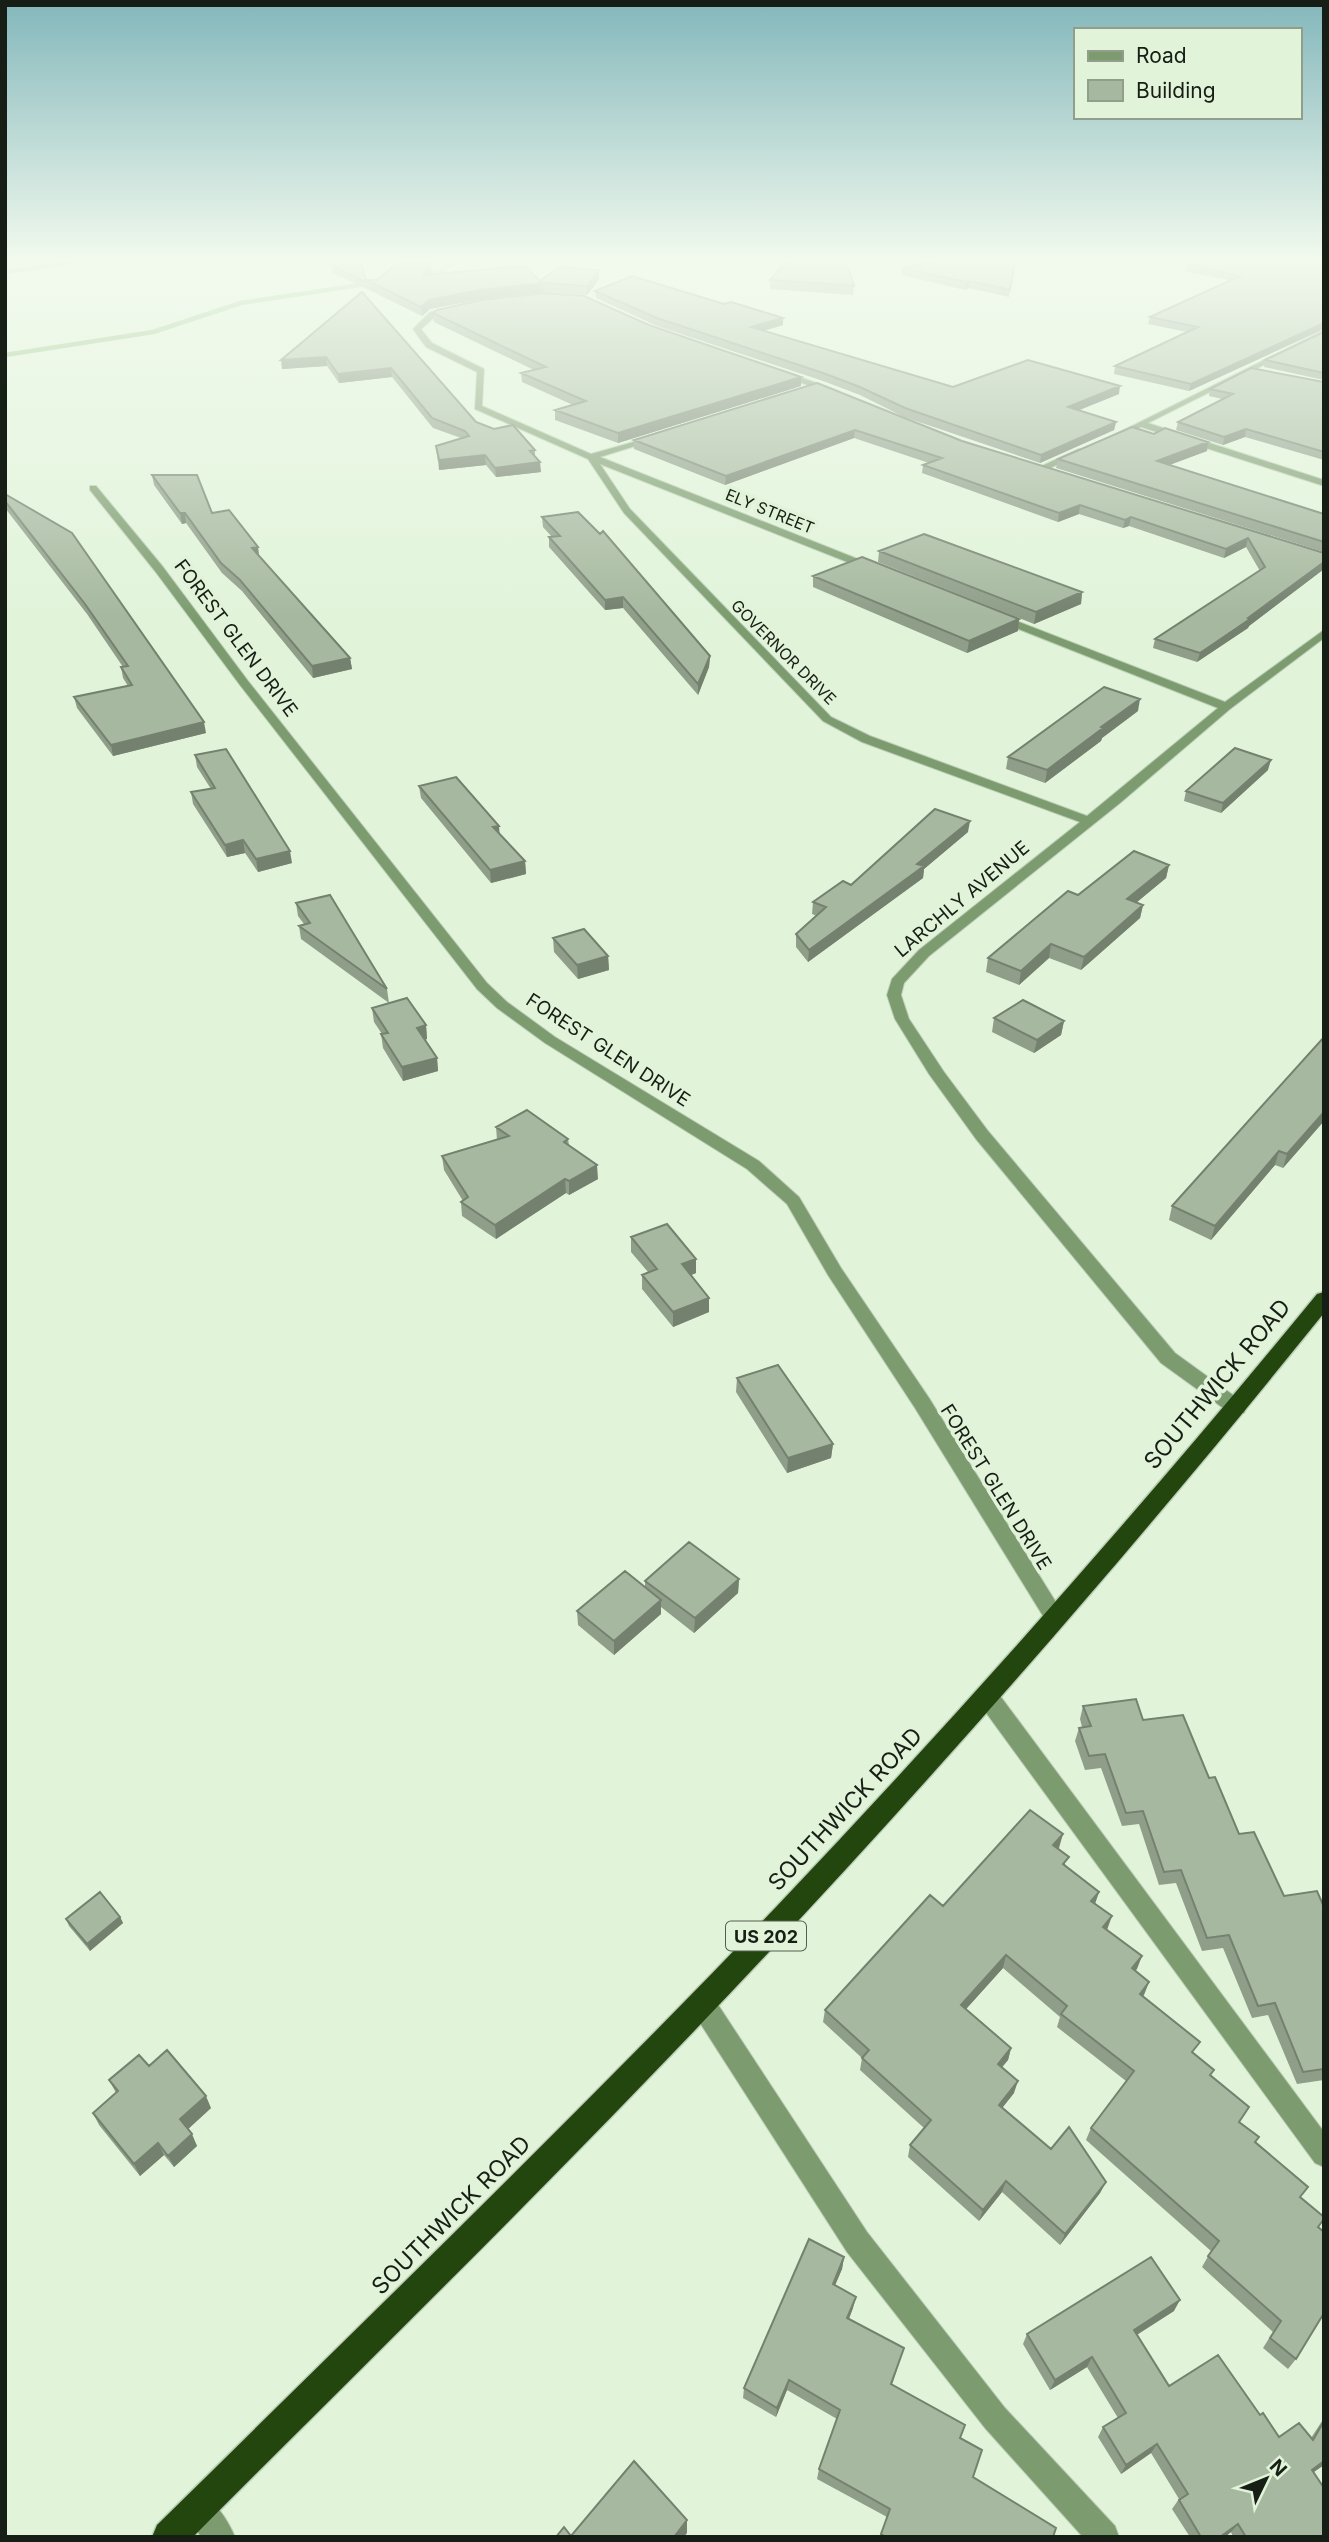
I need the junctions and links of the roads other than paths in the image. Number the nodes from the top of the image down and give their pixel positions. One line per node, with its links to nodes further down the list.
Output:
1 (480, 381): 11 (street, ELY STREET)
2 (804, 381): 4 (street)
3 (1225, 381): 7 (street)
4 (819, 386): 5 (street); 6 (street)
5 (806, 389)
6 (844, 395)
7 (1142, 424): 9 (street); 15 (street)
8 (667, 433): 11 (street)
9 (1104, 441)
10 (1091, 447): 13 (street)
11 (591, 457): 17 (street, ELY STREET); 21 (street, GOVERNOR DRIVE)
12 (1028, 465): 13 (street)
13 (1040, 469): 14 (street)
14 (1050, 473)
15 (1324, 483)
16 (93, 488): 24 (street, FOREST GLEN DRIVE)
17 (889, 575)
18 (989, 614): 20 (street)
19 (1324, 633): 20 (street, LARCHLY AVENUE)
20 (1226, 707): 21 (street, LARCHLY AVENUE)
21 (1088, 821): 23 (street, LARCHLY AVENUE)
22 (1324, 1299): 23 (highway, SOUTHWICK ROAD / US 202)
23 (1237, 1408): 24 (highway, SOUTHWICK ROAD / US 202)
24 (1055, 1618): 25 (highway, SOUTHWICK ROAD / US 202)
25 (987, 1696): 26 (highway, SOUTHWICK ROAD / US 202); 27 (street)
26 (702, 2003): 28 (highway, SOUTHWICK ROAD / US 202); 31 (street)
27 (1324, 2154)
28 (198, 2508): 29 (highway, SOUTHWICK ROAD / US 202); 30 (street)
29 (169, 2537)
30 (220, 2537)
31 (1104, 2537)

